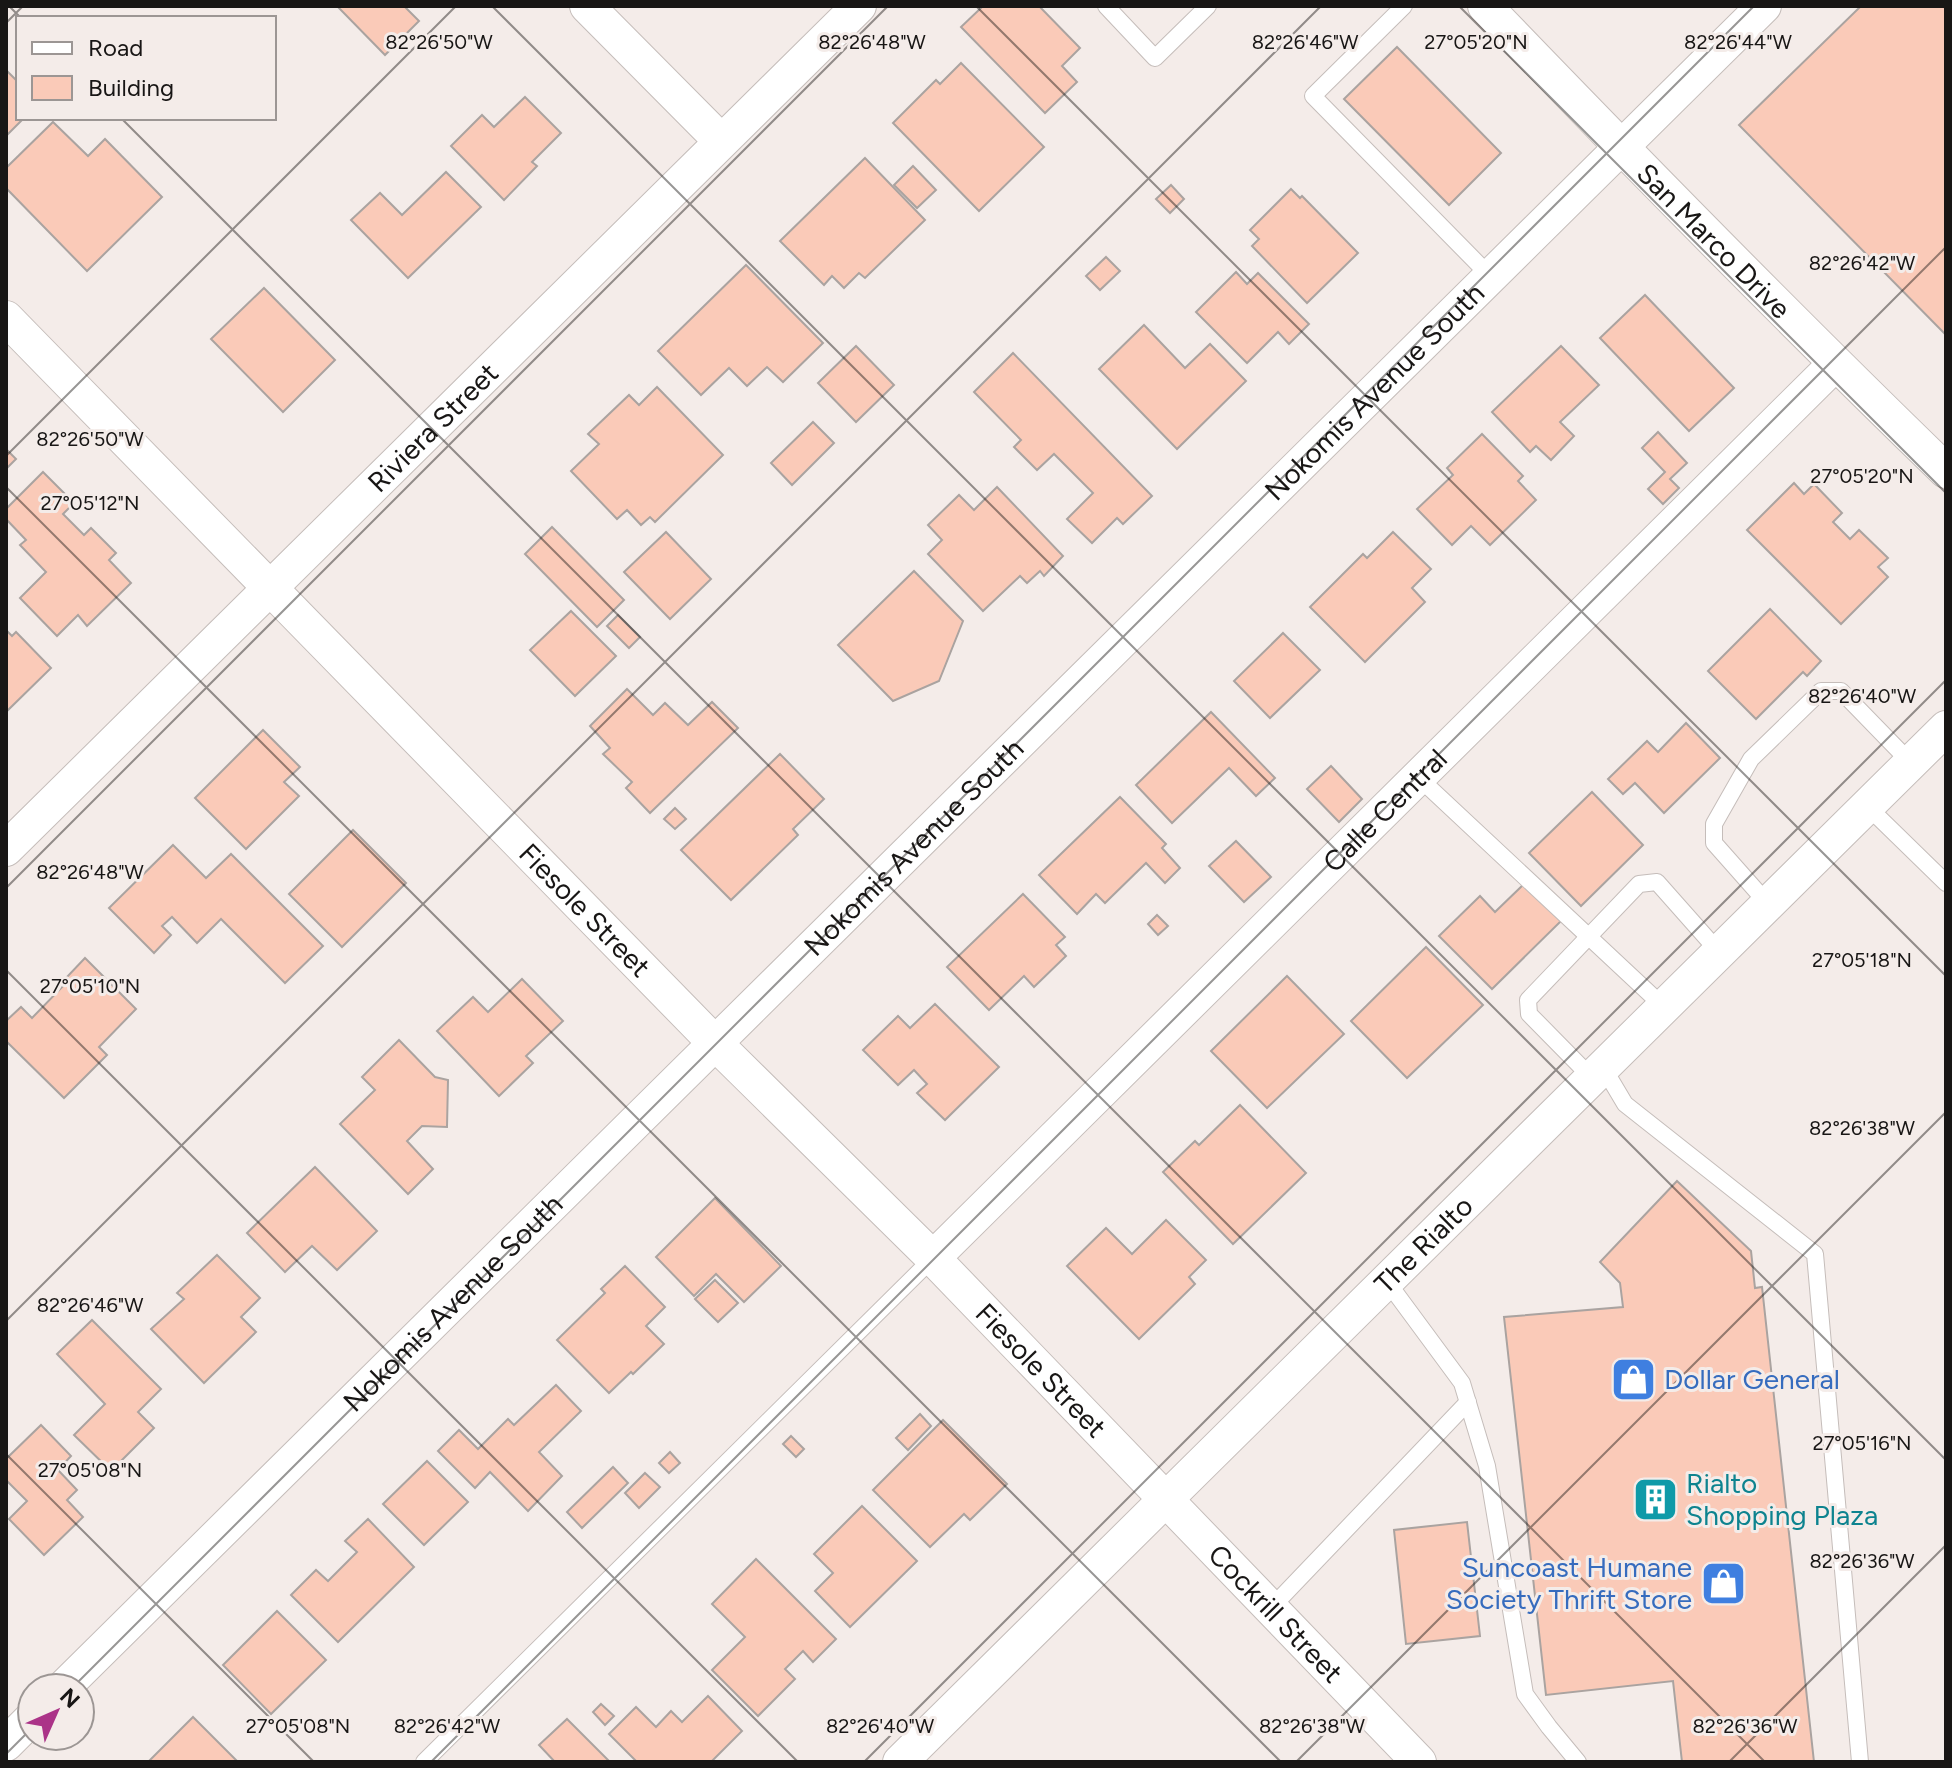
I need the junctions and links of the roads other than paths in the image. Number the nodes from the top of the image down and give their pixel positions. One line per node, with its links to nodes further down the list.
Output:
1 (587, 6): 8 (street)
2 (859, 6): 8 (street, Riviera Street)
3 (1106, 6): 4 (lane)
4 (1208, 6)
5 (1404, 6): 10 (lane)
6 (1485, 6): 9 (street, San Marco Drive)
7 (1764, 6): 9 (street, Nokomis Avenue South)
8 (721, 141): 14 (street, Riviera Street)
9 (1621, 147): 10 (street, Nokomis Avenue South); 12 (street, San Marco Drive)
10 (1490, 276): 25 (street, Nokomis Avenue South)
11 (6, 318): 14 (street, Fiesole Street)
12 (1835, 364): 13 (street, San Marco Drive); 17 (street, Calle Central)
13 (1946, 471)
14 (271, 587): 19 (street, Riviera Street); 25 (street, Fiesole Street)
15 (1946, 730): 16 (street, The Rialto)
16 (1911, 763): 18 (street, The Rialto); 21 (lane)
17 (1418, 777): 22 (lane); 27 (street, Calle Central)
18 (1867, 806): 20 (lane); 21 (street, The Rialto)
19 (6, 849)
20 (1946, 883)
21 (1768, 904): 23 (street, The Rialto)
22 (1589, 937): 23 (lane); 24 (lane); 26 (lane)
23 (1719, 952): 24 (street, The Rialto)
24 (1664, 1007): 26 (street, The Rialto)
25 (715, 1043): 27 (street, Fiesole Street); 32 (street, Nokomis Avenue South)
26 (1597, 1072): 28 (street, The Rialto); 37 (lane)
27 (933, 1258): 30 (street, Fiesole Street); 33 (lane)
28 (1386, 1280): 29 (lane); 30 (street, The Rialto)
29 (1468, 1402): 31 (lane); 36 (lane)
30 (1166, 1498): 31 (street, Cockrill Street); 34 (street, The Rialto)
31 (1271, 1608): 35 (street, Cockrill Street)
32 (79, 1672)
33 (424, 1762)
34 (900, 1762)
35 (1419, 1762)
36 (1578, 1762)
37 (1860, 1762)

